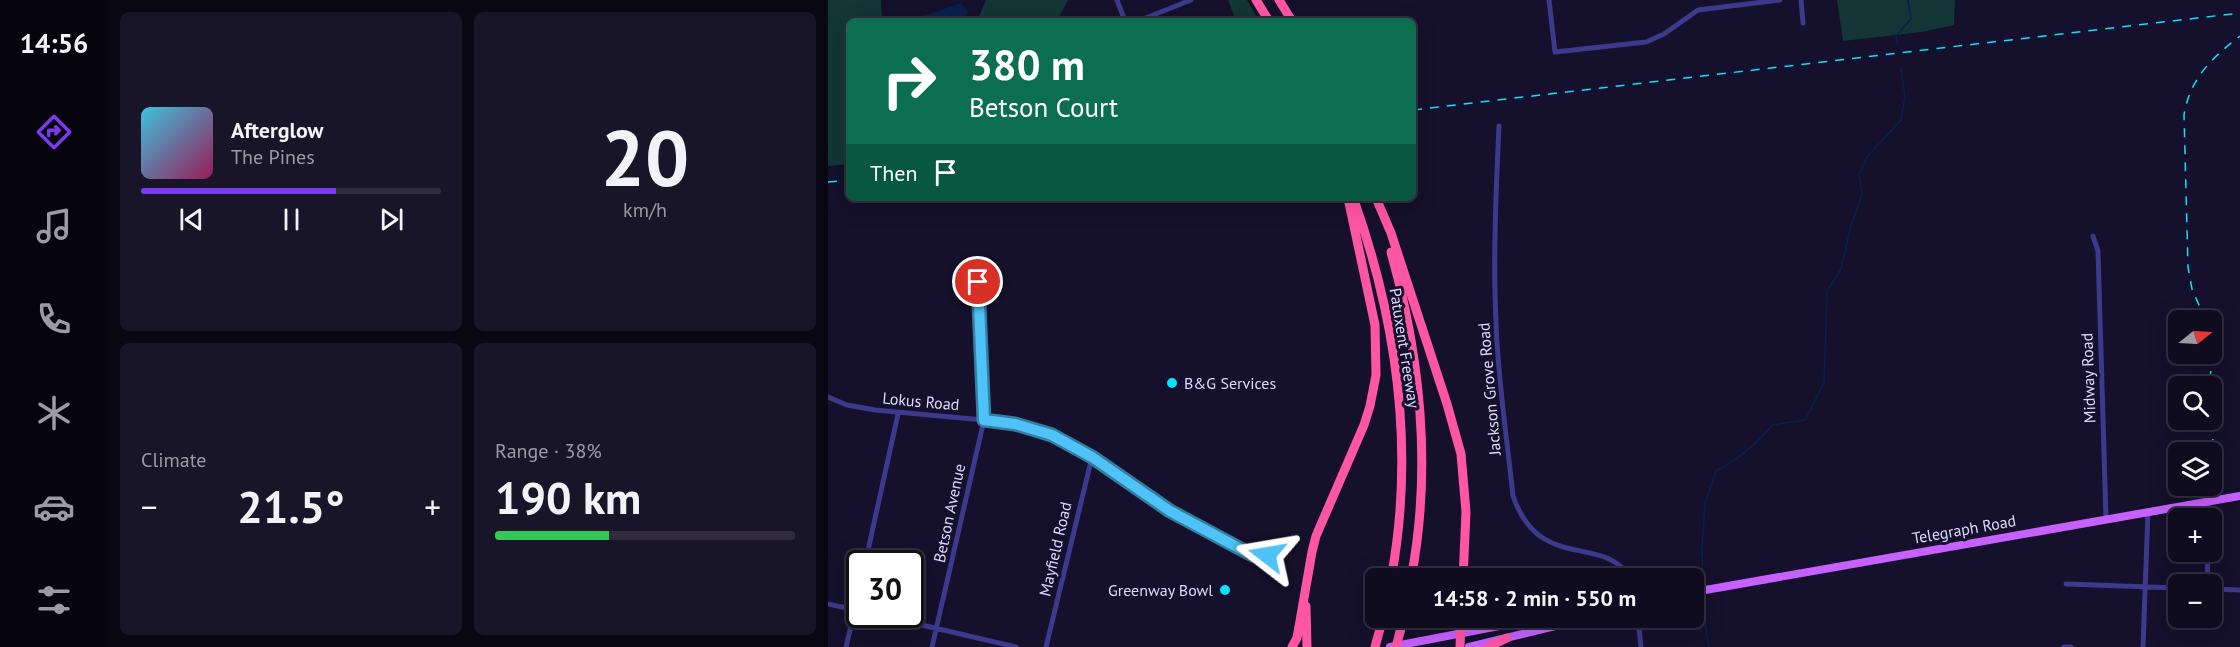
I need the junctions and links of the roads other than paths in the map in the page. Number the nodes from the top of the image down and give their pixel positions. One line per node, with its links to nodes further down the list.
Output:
1 (1117, 0): 8 (street)
2 (1191, 0): 9 (street)
3 (1256, 0): 10 (highway)
4 (1279, 0): 11 (highway)
5 (1549, 0): 6 (street)
6 (1780, 0)
7 (1800, 0): 12 (street)
8 (1124, 18)
9 (1146, 18)
10 (1267, 18)
11 (1290, 18)
12 (1803, 23)
13 (1499, 126): 34 (street, Jackson Grove Road)
14 (1349, 201): 35 (highway)
15 (1354, 201): 31 (highway, Patuxent Freeway)
16 (1376, 201): 33 (highway)
17 (1376, 201): 32 (highway, Patuxent Freeway)
18 (2093, 236): 28 (street, Midway Road)
19 (978, 282): 22 (street, Betson Avenue)
20 (828, 397): 21 (street, Lokus Road)
21 (898, 414): 22 (street, Lokus Road); 29 (street)
22 (984, 420): 23 (street, Lokus Road); 46 (street, Betson Avenue)
23 (1092, 457): 30 (street, Lokus Road); 58 (street, Mayfield Road)
24 (2240, 496): 25 (main road, Telegraph Road)
25 (2208, 501): 26 (street); 27 (main road, Telegraph Road)
26 (2208, 508)
27 (2148, 512): 28 (main road, Telegraph Road); 37 (street)
28 (2106, 519): 40 (main road, Telegraph Road)
29 (868, 550)
30 (1267, 555)
31 (1392, 568)
32 (1413, 568)
33 (1464, 568)
34 (1623, 568)
35 (1307, 577): 59 (highway); 60 (highway)
36 (2066, 584): 37 (street)
37 (2145, 587): 38 (street); 70 (street)
38 (2168, 588)
39 (2222, 589): 41 (street)
40 (1704, 590)
41 (2239, 590)
42 (828, 604): 43 (street)
43 (846, 608)
44 (924, 625): 46 (street)
45 (852, 628): 55 (street)
46 (937, 628): 56 (street, Betson Avenue); 57 (street)
47 (1380, 628): 61 (highway)
48 (1401, 628): 63 (highway, bridge)
49 (1461, 628): 53 (highway)
50 (1491, 628): 53 (main road)
51 (1548, 628): 54 (main road)
52 (1639, 628): 67 (street)
53 (1461, 634): 62 (main road); 64 (highway)
54 (1507, 638): 65 (main road); 66 (highway)
55 (846, 647)
56 (932, 647)
57 (1016, 647)
58 (1046, 647)
59 (1292, 647)
60 (1307, 647)
61 (1375, 647)
62 (1390, 647)
63 (1396, 647)
64 (1460, 647)
65 (1469, 647)
66 (1488, 647)
67 (1641, 647)
68 (2064, 647): 69 (street)
69 (2071, 647)
70 (2143, 647)

